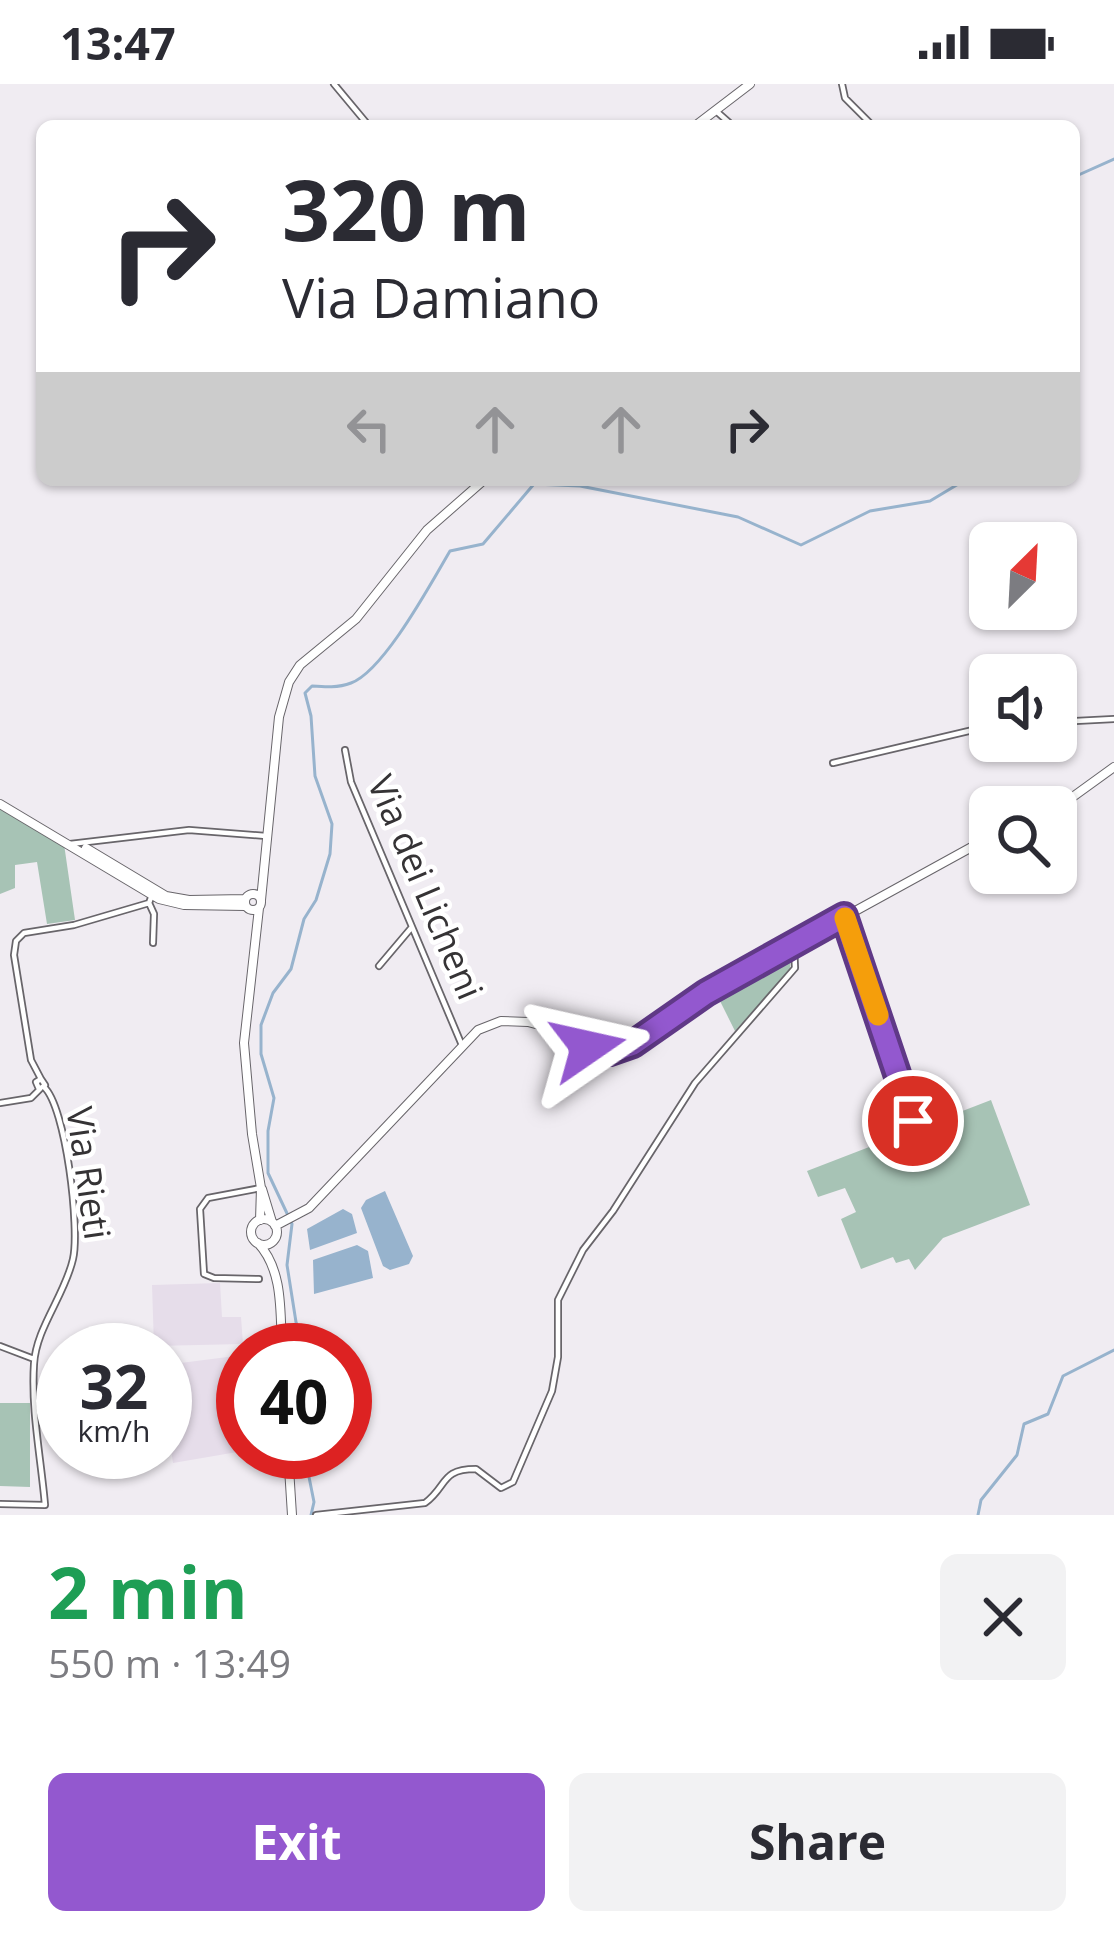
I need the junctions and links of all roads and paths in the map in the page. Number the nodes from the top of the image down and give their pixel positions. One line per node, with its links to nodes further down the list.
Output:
1 (334, 84): 5 (street)
2 (750, 84): 4 (street)
3 (842, 84): 8 (street)
4 (716, 111): 6 (street); 7 (street)
5 (364, 120)
6 (703, 120)
7 (726, 120)
8 (867, 120)
9 (477, 486): 18 (street)
10 (1114, 719): 11 (street)
11 (1077, 721)
12 (969, 731): 14 (street)
13 (345, 750): 24 (street, Via dei Licheni)
14 (833, 763)
15 (1114, 767): 16 (street)
16 (1077, 793)
17 (0, 801): 19 (street)
18 (266, 836): 19 (street); 22 (street)
19 (74, 843): 21 (street); 22 (street)
20 (969, 848): 23 (street)
21 (150, 899): 22 (street); 25 (street); 29 (street, Via Rieti)
22 (251, 903): 32 (street)
23 (844, 916): 26 (street); 31 (street)
24 (412, 928): 27 (street); 28 (street, Via dei Licheni)
25 (153, 943)
26 (794, 945): 28 (street); 45 (street)
27 (379, 966)
28 (461, 1043): 34 (street)
29 (42, 1085): 30 (street); 41 (street, Via Rieti)
30 (0, 1103)
31 (913, 1121)
32 (261, 1188): 33 (street); 34 (street); 38 (street)
33 (260, 1220): 34 (street); 36 (street)
34 (278, 1224): 35 (street)
35 (274, 1240): 36 (street); 37 (street)
36 (258, 1243): 37 (street)
37 (275, 1274): 39 (street)
38 (259, 1279)
39 (280, 1323)
40 (0, 1346): 41 (street)
41 (34, 1360): 44 (street, Via Rieti)
42 (290, 1479): 47 (street)
43 (0, 1504): 44 (street)
44 (44, 1504): 46 (street, Via Rieti)
45 (405, 1506): 48 (street); 49 (street)
46 (48, 1515)
47 (292, 1515)
48 (316, 1515)
49 (410, 1515)

